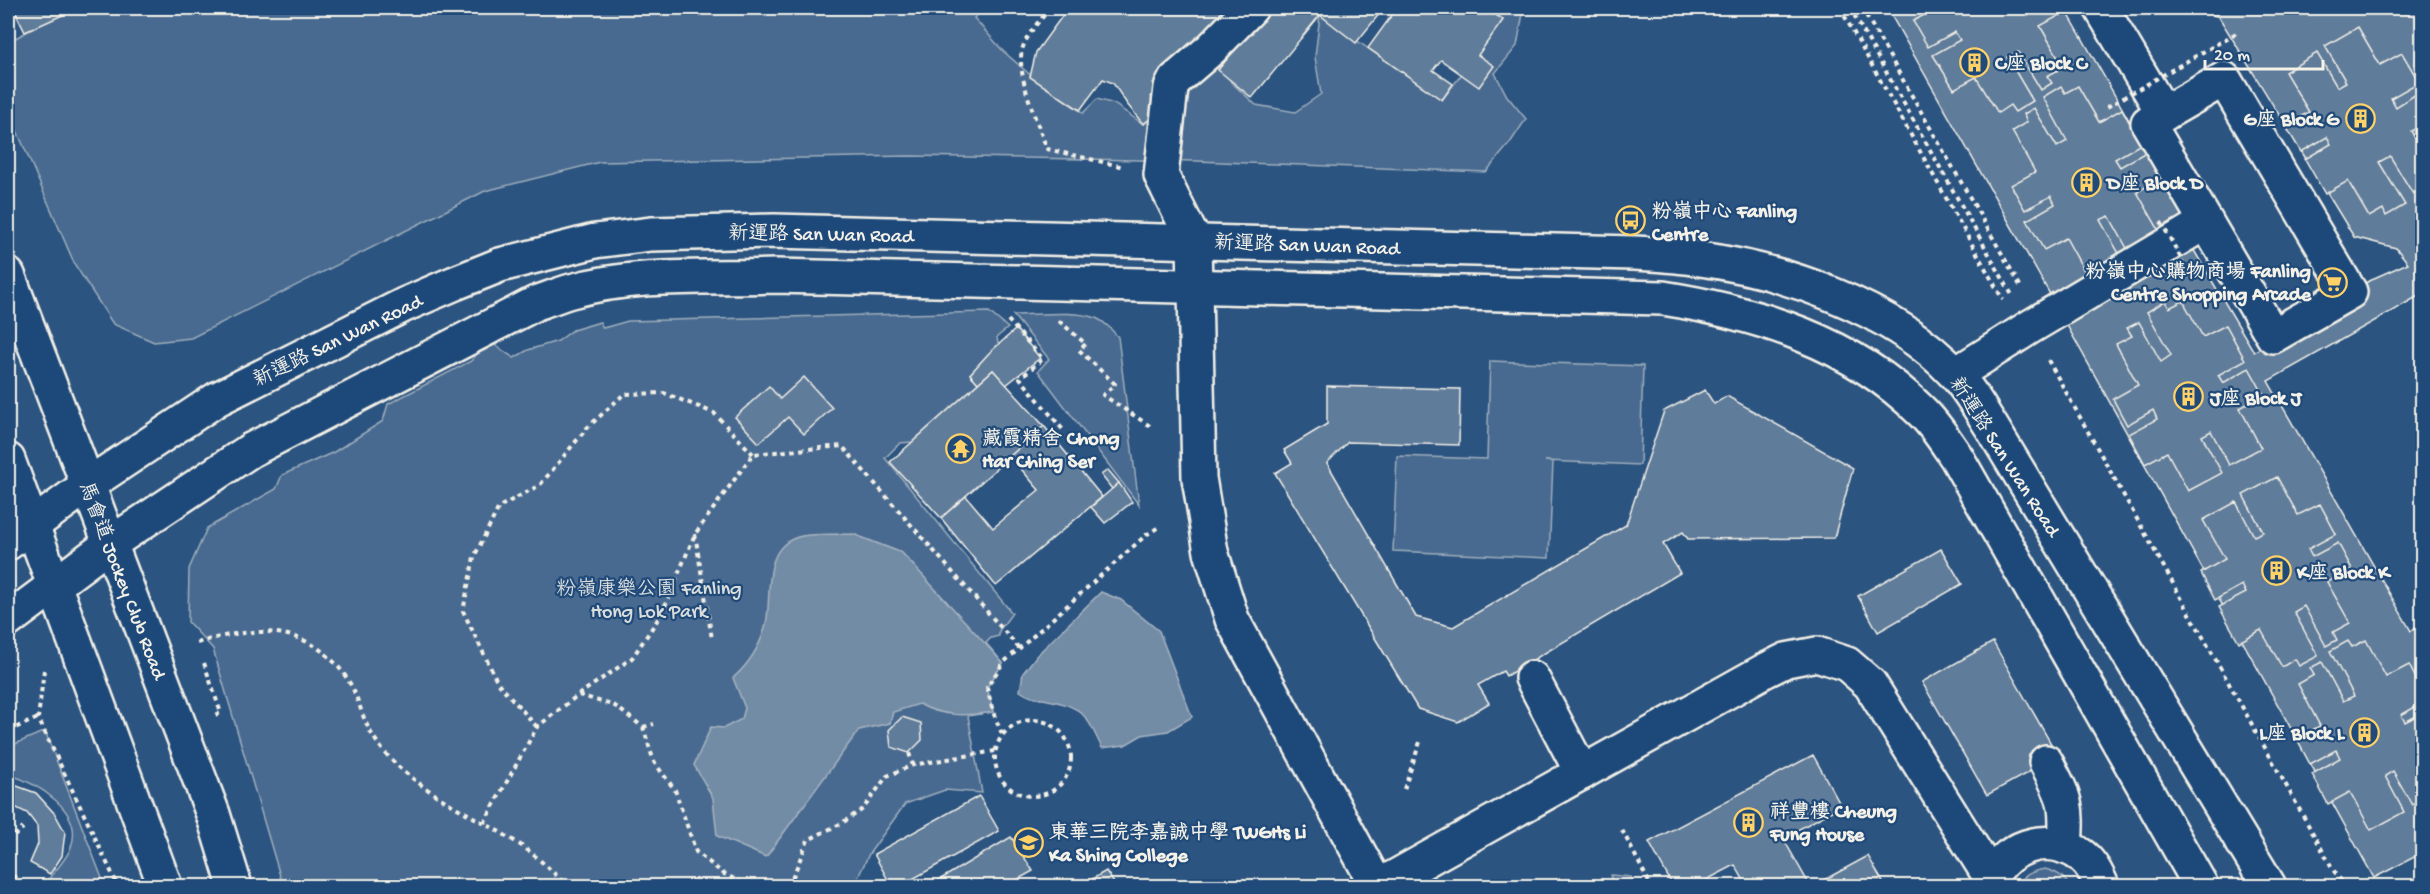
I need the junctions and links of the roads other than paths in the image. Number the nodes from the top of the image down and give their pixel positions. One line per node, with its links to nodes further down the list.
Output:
1 (1251, 8): 5 (street)
2 (2101, 8): 3 (street)
3 (2164, 114): 4 (street); 4 (street)
4 (2206, 222): 8 (street)
5 (1194, 241): 7 (street); 8 (street, 新運路 San Wan Road); 10 (street, 新運路 San Wan Road)
6 (8, 275): 10 (street, 馬會道 Jockey Club Road)
7 (1194, 286): 12 (street); 22 (street); 24 (street)
8 (1956, 374): 25 (street, 新運路 San Wan Road)
9 (8, 460): 11 (street)
10 (89, 484): 11 (street, 新運路 San Wan Road); 12 (street, 馬會道 Jockey Club Road)
11 (20, 534): 13 (street)
12 (111, 543): 13 (street); 21 (street, 馬會道 Jockey Club Road)
13 (54, 586): 14 (street); 20 (street)
14 (8, 620)
15 (1532, 678): 17 (street)
16 (2046, 762): 18 (street)
17 (1582, 773): 19 (street); 22 (street)
18 (2064, 847): 19 (street); 23 (street)
19 (1990, 882)
20 (165, 886)
21 (235, 886)
22 (1378, 886)
23 (2102, 886)
24 (2201, 886)
25 (2269, 886)

